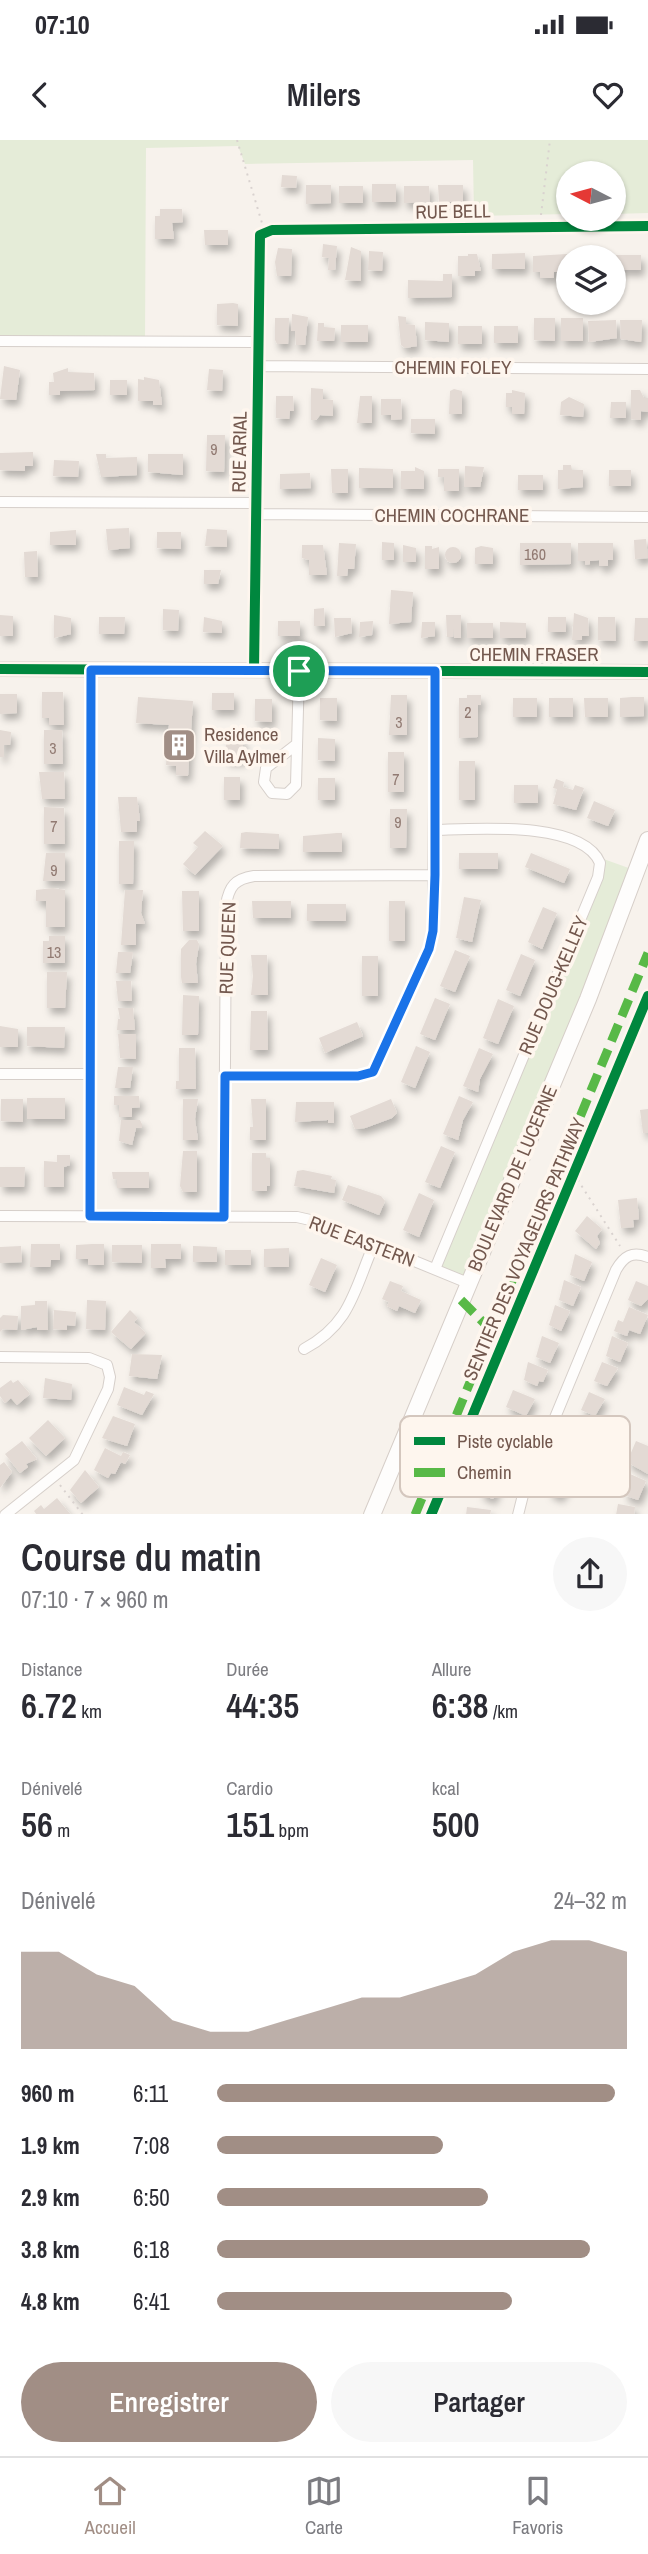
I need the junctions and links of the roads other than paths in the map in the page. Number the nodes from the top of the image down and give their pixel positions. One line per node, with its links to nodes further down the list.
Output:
1 (648, 226): 2 (street, RUE BELL)
2 (263, 233): 4 (street, RUE ARIAL)
3 (0, 341): 4 (street)
4 (258, 342): 5 (street, RUE ARIAL)
5 (258, 366): 6 (street, CHEMIN FOLEY); 8 (street, RUE ARIAL)
6 (648, 369)
7 (0, 502): 8 (street, CHEMIN COCHRANE)
8 (256, 509): 9 (street, CHEMIN COCHRANE); 12 (street, RUE ARIAL)
9 (648, 517)
10 (0, 670): 11 (street, CHEMIN FRASER)
11 (91, 670): 12 (street, CHEMIN FRASER); 21 (street)
12 (254, 670): 13 (street, CHEMIN FRASER)
13 (299, 671): 14 (street, CHEMIN FRASER); 16 (street)
14 (435, 671): 15 (street, CHEMIN FRASER); 17 (street)
15 (648, 671)
16 (297, 744): 16 (street)
17 (435, 830): 19 (street); 28 (street, RUE DOUG-KELLEY)
18 (648, 839): 29 (main road, BOULEVARD DE LUCERNE)
19 (435, 875): 22 (street); 22 (street, RUE QUEEN)
20 (0, 1074): 21 (street)
21 (90, 1074): 24 (street)
22 (225, 1076): 25 (street, RUE QUEEN)
23 (0, 1216): 24 (street, RUE EASTERN)
24 (90, 1216): 25 (street, RUE EASTERN)
25 (224, 1217): 26 (street, RUE EASTERN)
26 (374, 1244): 28 (street, RUE EASTERN); 30 (street)
27 (648, 1257): 33 (street)
28 (435, 1269): 29 (street, RUE EASTERN)
29 (468, 1283): 32 (main road, BOULEVARD DE LUCERNE)
30 (304, 1349)
31 (0, 1357): 36 (street)
32 (413, 1416)
33 (557, 1416)
34 (400, 1447): 37 (main road, BOULEVARD DE LUCERNE)
35 (525, 1497): 38 (street)
36 (5, 1514)
37 (372, 1514)
38 (518, 1514)

